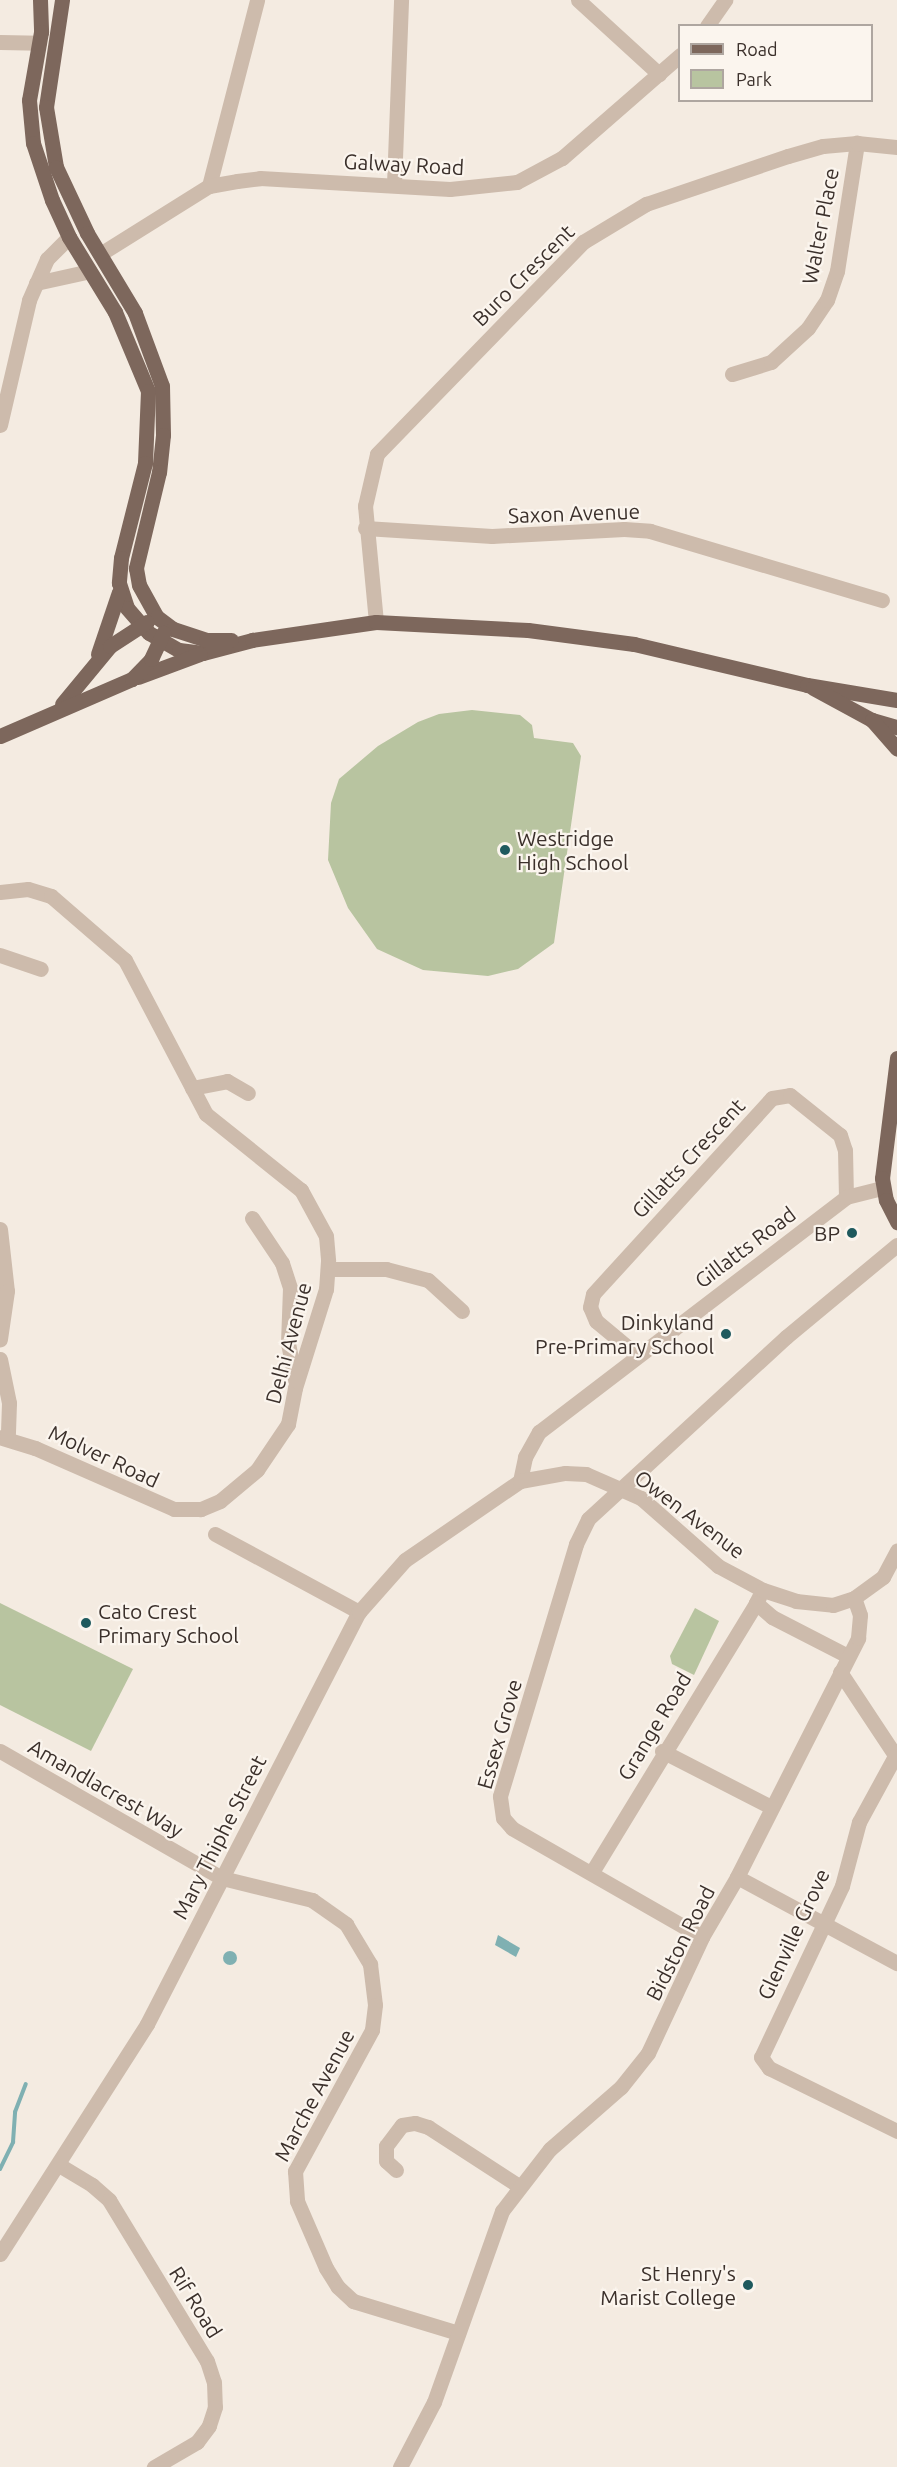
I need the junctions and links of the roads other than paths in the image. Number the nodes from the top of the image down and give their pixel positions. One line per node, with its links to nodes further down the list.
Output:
1 (40, 0): 9 (main road)
2 (62, 0): 17 (main road)
3 (257, 0): 15 (street)
4 (401, 0): 14 (street)
5 (578, 0): 11 (street)
6 (725, 0): 7 (street)
7 (708, 24)
8 (0, 42): 9 (street)
9 (39, 43): 16 (main road)
10 (678, 57): 11 (street, Galway Road)
11 (659, 74): 14 (street, Galway Road)
12 (857, 143): 13 (street, Buro Crescent); 20 (street, Walter Place); 22 (street, Buro Crescent)
13 (897, 147)
14 (394, 184): 15 (street, Galway Road)
15 (209, 186): 17 (street, Galway Road)
16 (69, 237): 18 (main road); 19 (street)
17 (100, 254): 25 (main road)
18 (90, 271): 19 (street); 23 (main road)
19 (36, 283): 21 (street)
20 (732, 374)
21 (0, 425)
22 (365, 528): 24 (street, Saxon Avenue); 26 (street, Buro Crescent)
23 (119, 592): 27 (main road); 31 (main road)
24 (882, 600)
25 (162, 621): 27 (main road); 28 (main road); 29 (main road)
26 (376, 622): 29 (main road); 33 (main road)
27 (140, 626): 28 (main road); 31 (main road)
28 (160, 640): 30 (main road); 32 (main road)
29 (252, 640): 30 (main road)
30 (203, 653): 32 (main road)
31 (93, 665): 35 (main road)
32 (132, 679): 35 (main road)
33 (807, 685): 34 (main road); 36 (main road)
34 (897, 700)
35 (55, 710): 38 (main road)
36 (872, 720): 37 (main road); 39 (main road)
37 (897, 727)
38 (0, 736)
39 (897, 749)
40 (0, 892): 44 (street, Delhi Avenue)
41 (0, 955): 42 (street)
42 (40, 969)
43 (897, 1058): 46 (main road)
44 (192, 1089): 45 (street); 52 (street, Delhi Avenue)
45 (248, 1093)
46 (883, 1188): 47 (street, Gillatts Road); 49 (main road)
47 (846, 1197): 55 (street, Gillatts Road); 55 (street, Gillatts Crescent)
48 (252, 1218): 57 (street)
49 (897, 1222)
50 (0, 1229): 54 (street)
51 (897, 1245): 60 (street, Essex Grove)
52 (328, 1269): 53 (street); 57 (street, Delhi Avenue)
53 (462, 1311)
54 (0, 1339)
55 (637, 1355): 59 (street, Gillatts Road)
56 (0, 1359): 58 (street)
57 (296, 1383): 61 (street, Delhi Avenue)
58 (4, 1437): 61 (street, Molver Road)
59 (520, 1481): 60 (street, Owen Avenue); 66 (street, Mary Thiphe Street)
60 (621, 1488): 64 (street, Owen Avenue); 73 (street, Essex Grove)
61 (192, 1510)
62 (215, 1534): 66 (street)
63 (897, 1553): 65 (street)
64 (760, 1597): 65 (street, Owen Avenue); 67 (street, Owen Avenue); 70 (street, Grange Road)
65 (854, 1598): 67 (street, Bidston Road)
66 (359, 1611): 75 (street, Mary Thiphe Street)
67 (848, 1656): 68 (street, Bidston Road)
68 (840, 1672): 71 (street); 72 (street, Bidston Road)
69 (0, 1751): 75 (street, Amandlacrest Way)
70 (663, 1751): 72 (street); 73 (street, Grange Road)
71 (896, 1757): 76 (street, Glenville Grove)
72 (771, 1807): 74 (street, Bidston Road)
73 (592, 1872): 77 (street, Essex Grove)
74 (737, 1877): 76 (street); 77 (street, Bidston Road)
75 (222, 1878): 80 (street, Mary Thiphe Street); 84 (street, Marche Avenue)
76 (824, 1924): 78 (street); 79 (street, Glenville Grove)
77 (702, 1937): 82 (street, Bidston Road)
78 (897, 1963)
79 (897, 2131)
80 (59, 2165): 83 (street, Mary Thiphe Street); 85 (street, Rif Road)
81 (396, 2170): 82 (street)
82 (519, 2186): 84 (street, Bidston Road)
83 (0, 2254)
84 (458, 2333): 86 (street, Bidston Road)
85 (154, 2467)
86 (400, 2467)

